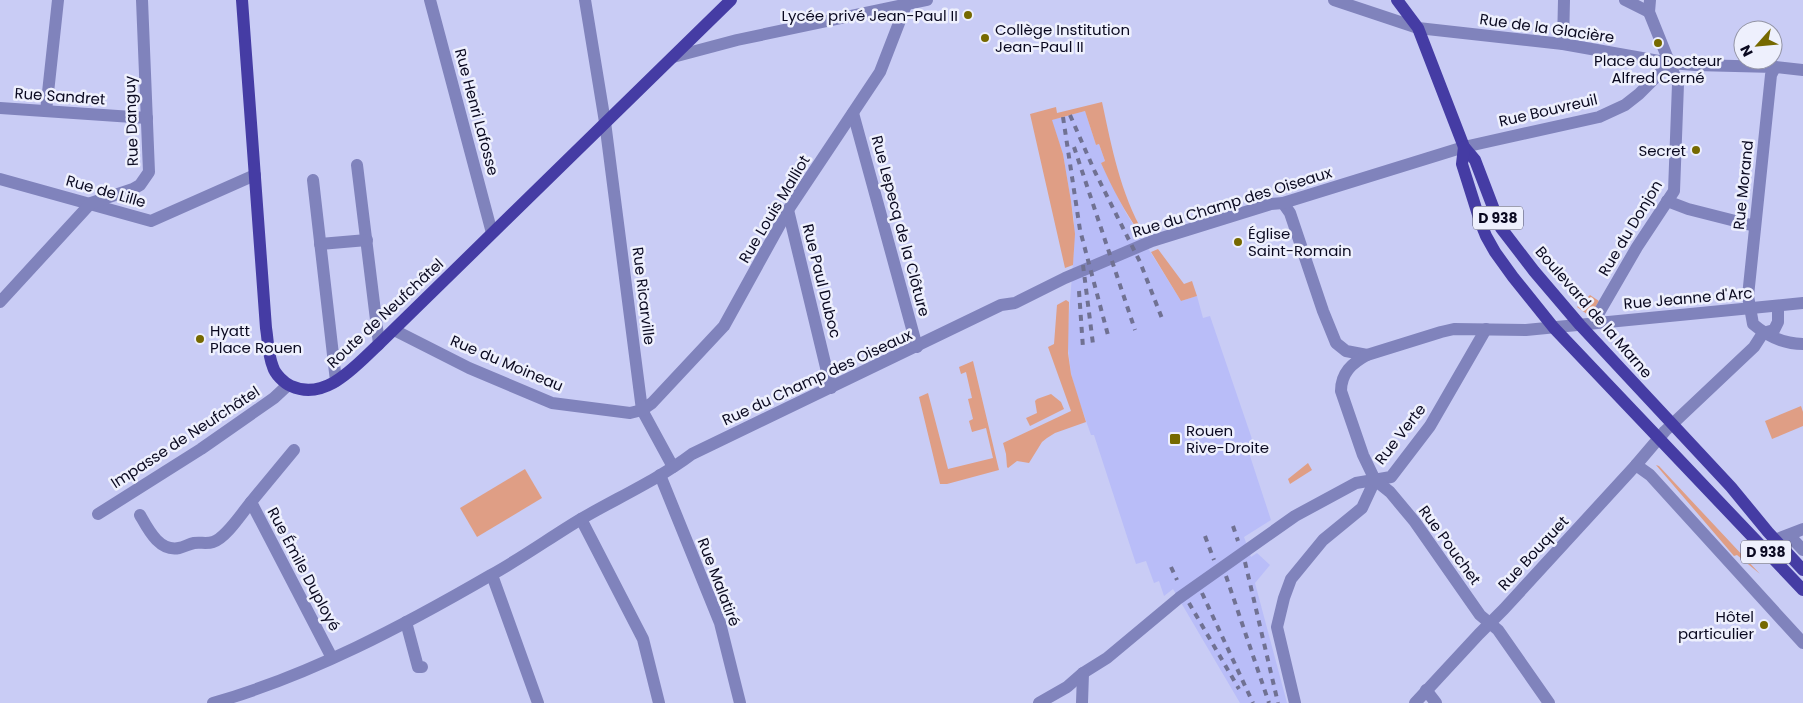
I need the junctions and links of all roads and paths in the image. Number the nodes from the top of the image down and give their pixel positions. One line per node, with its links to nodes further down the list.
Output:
1 (58, 0): 23 (street)
2 (142, 0): 25 (street, Rue Danguy)
3 (242, 0): 29 (main road)
4 (430, 0): 37 (street, Rue Henri Lafosse)
5 (586, 0): 26 (street, Rue Ricarville)
6 (731, 0): 16 (main road, Route de Neufchâtel)
7 (927, 0): 12 (street)
8 (1334, 0): 14 (street, Rue de la Glacière)
9 (1397, 0): 14 (main road, D 938)
10 (1564, 0): 15 (street)
11 (1625, 0): 13 (street)
12 (906, 4): 16 (street); 24 (street, Rue Louis Malliot)
13 (1650, 6): 17 (street)
14 (1418, 28): 15 (street, Rue de la Glacière); 27 (main road, D 938)
15 (1563, 44): 17 (street, Rue de la Glacière)
16 (673, 57): 26 (main road, Route de Neufchâtel)
17 (1670, 63): 18 (street); 27 (street, Rue Bouvreuil); 32 (street, Rue du Donjon)
18 (1733, 65)
19 (1783, 67): 21 (street)
20 (1773, 70): 36 (street, Rue Morand)
21 (1803, 70)
22 (0, 108): 23 (street, Rue Sandret)
23 (46, 111): 25 (street, Rue Sandret)
24 (854, 113): 35 (street, Rue Louis Malliot); 52 (street, Rue Lepecq de la Clôture)
25 (147, 118): 33 (street, Rue Danguy)
26 (605, 122): 37 (main road, Route de Neufchâtel); 57 (street, Rue Ricarville)
27 (1464, 147): 34 (street, Rue du Champ des Oiseaux); 45 (main road, Boulevard de la Marne / D 938); 46 (main road, D 938)
28 (357, 165): 38 (street)
29 (255, 175): 33 (street, Rue de Lille); 55 (main road)
30 (0, 179): 33 (street, Rue de Lille)
31 (313, 180): 39 (street)
32 (1667, 201): 36 (street); 44 (street, Rue du Donjon)
33 (91, 203): 40 (street)
34 (1283, 203): 52 (street, Rue du Champ des Oiseaux); 53 (street)
35 (788, 210): 56 (street, Rue Paul Duboc); 57 (street, Rue Louis Malliot)
36 (1755, 226): 43 (street, Rue Morand)
37 (492, 233): 48 (main road, Route de Neufchâtel)
38 (366, 240): 39 (street); 50 (street)
39 (320, 244): 54 (street)
40 (0, 302)
41 (1803, 303): 42 (street, Rue Jeanne d'Arc)
42 (1778, 306): 43 (street, Rue Jeanne d'Arc); 49 (street, Rue Bouquet)
43 (1750, 309): 44 (street, Rue Jeanne d'Arc); 49 (street)
44 (1594, 323): 45 (street, Rue Jeanne d'Arc)
45 (1580, 324): 46 (street, Rue Jeanne d'Arc); 58 (main road, Boulevard de la Marne / D 938)
46 (1554, 328): 47 (street, Rue Jeanne d'Arc); 59 (main road, D 938)
47 (1486, 329): 53 (street, Rue Jeanne d'Arc); 64 (street, Rue Verte)
48 (394, 330): 50 (main road, Route de Neufchâtel); 57 (street, Rue du Moineau)
49 (1763, 333): 51 (street); 58 (street, Rue Bouquet)
50 (380, 344): 54 (main road, Route de Neufchâtel)
51 (1803, 344)
52 (917, 347): 56 (street, Rue du Champ des Oiseaux)
53 (1366, 355): 64 (street)
54 (336, 381): 55 (main road, Route de Neufchâtel)
55 (288, 385): 66 (street, Impasse de Neufchâtel)
56 (831, 388): 62 (street, Rue du Champ des Oiseaux)
57 (642, 410): 62 (street, Rue Ricarville)
58 (1672, 423): 59 (street, Rue Bouquet); 71 (main road, Boulevard de la Marne / D 938)
59 (1659, 438): 61 (street, Rue Bouquet); 75 (main road, D 938)
60 (294, 450): 65 (street, Rue Émile Duployé)
61 (1636, 465): 77 (street, Rue Bouquet); 78 (street)
62 (673, 467): 63 (street, Rue du Champ des Oiseaux)
63 (660, 474): 68 (street, Rue du Champ des Oiseaux); 86 (street, Rue Malatiré)
64 (1375, 480): 77 (street, Rue Pouchet); 81 (street, Rue Verte); 89 (street)
65 (251, 502): 67 (street); 79 (street, Rue Émile Duployé)
66 (98, 514)
67 (140, 515)
68 (581, 519): 74 (street, Rue du Champ des Oiseaux); 85 (street)
69 (1803, 529): 70 (street)
70 (1789, 535): 71 (street); 72 (street)
71 (1775, 540): 73 (main road, Boulevard de la Marne / D 938)
72 (1803, 550)
73 (1803, 570)
74 (492, 575): 76 (street, Rue du Champ des Oiseaux); 84 (street)
75 (1803, 590)
76 (406, 622): 79 (street, Rue du Champ des Oiseaux); 80 (street)
77 (1489, 624): 82 (street, Rue Bouquet); 92 (street, Rue Pouchet)
78 (1803, 643)
79 (332, 658): 83 (street, Rue du Champ des Oiseaux)
80 (422, 667)
81 (1083, 673): 87 (street); 88 (street)
82 (1426, 690): 90 (street, Rue Bouquet); 91 (street)
83 (213, 703)
84 (538, 703)
85 (659, 703)
86 (740, 703)
87 (1039, 703)
88 (1082, 703)
89 (1295, 703)
90 (1415, 703)
91 (1436, 703)
92 (1549, 703)

